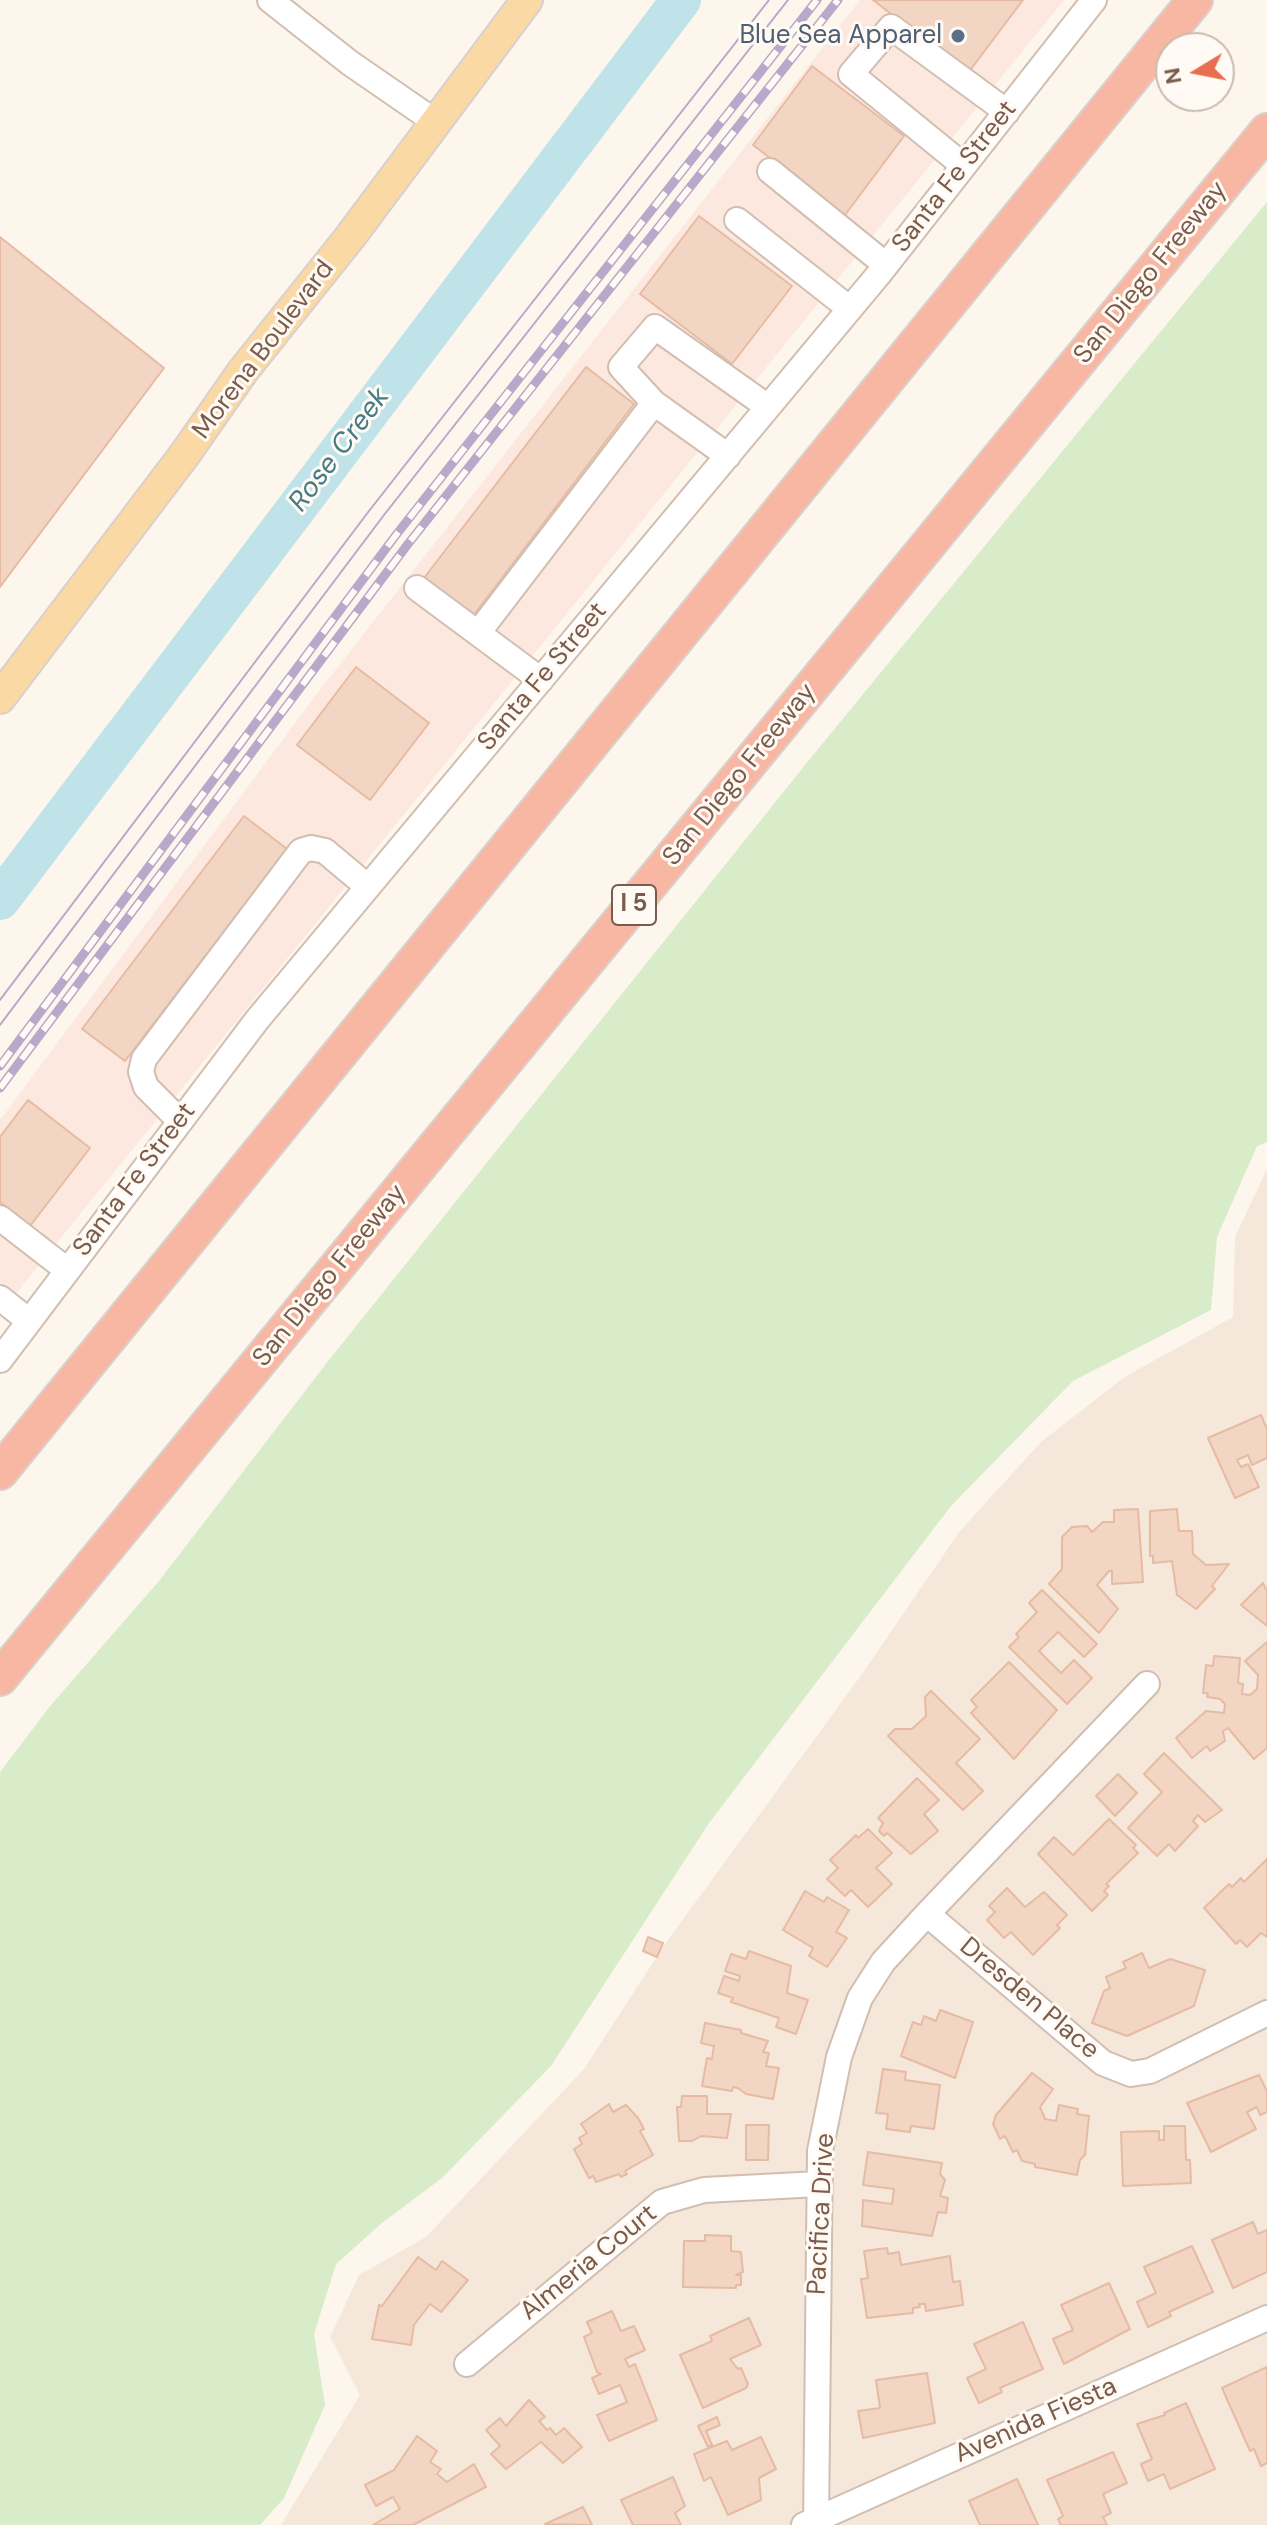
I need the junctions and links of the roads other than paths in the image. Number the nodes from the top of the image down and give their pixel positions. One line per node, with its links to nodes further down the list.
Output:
1 (270, 0): 6 (street)
2 (527, 0): 6 (main road, Morena Boulevard)
3 (1094, 0): 5 (street, Santa Fe Street)
4 (1195, 0): 27 (highway)
5 (1007, 112): 8 (street, Santa Fe Street); 8 (street)
6 (437, 123): 19 (main road, Morena Boulevard)
7 (1267, 131): 28 (highway, San Diego Freeway / I 5)
8 (964, 166): 11 (street, Santa Fe Street)
9 (770, 171): 11 (street)
10 (737, 220): 12 (street)
11 (886, 265): 12 (street, Santa Fe Street)
12 (850, 309): 14 (street, Santa Fe Street)
13 (654, 403): 14 (street); 15 (street); 17 (street)
14 (768, 407): 15 (street, Santa Fe Street)
15 (728, 456): 18 (street, Santa Fe Street)
16 (417, 588): 17 (street)
17 (478, 633): 18 (street)
18 (541, 680): 20 (street, Santa Fe Street)
19 (0, 698)
20 (368, 887): 21 (street, Santa Fe Street); 21 (street)
21 (179, 1120): 23 (street, Santa Fe Street)
22 (0, 1218): 23 (street)
23 (67, 1270): 25 (street, Santa Fe Street)
24 (0, 1298): 25 (street)
25 (29, 1321): 26 (street, Santa Fe Street)
26 (0, 1360)
27 (0, 1472)
28 (0, 1678)
29 (1147, 1684): 30 (street, Pacifica Drive)
30 (927, 1914): 31 (street, Dresden Place); 32 (street, Pacifica Drive)
31 (1267, 2013)
32 (819, 2184): 34 (street, Almeria Court); 35 (street, Pacifica Drive)
33 (1267, 2318): 35 (street, Avenida Fiesta)
34 (467, 2364)
35 (812, 2523)

